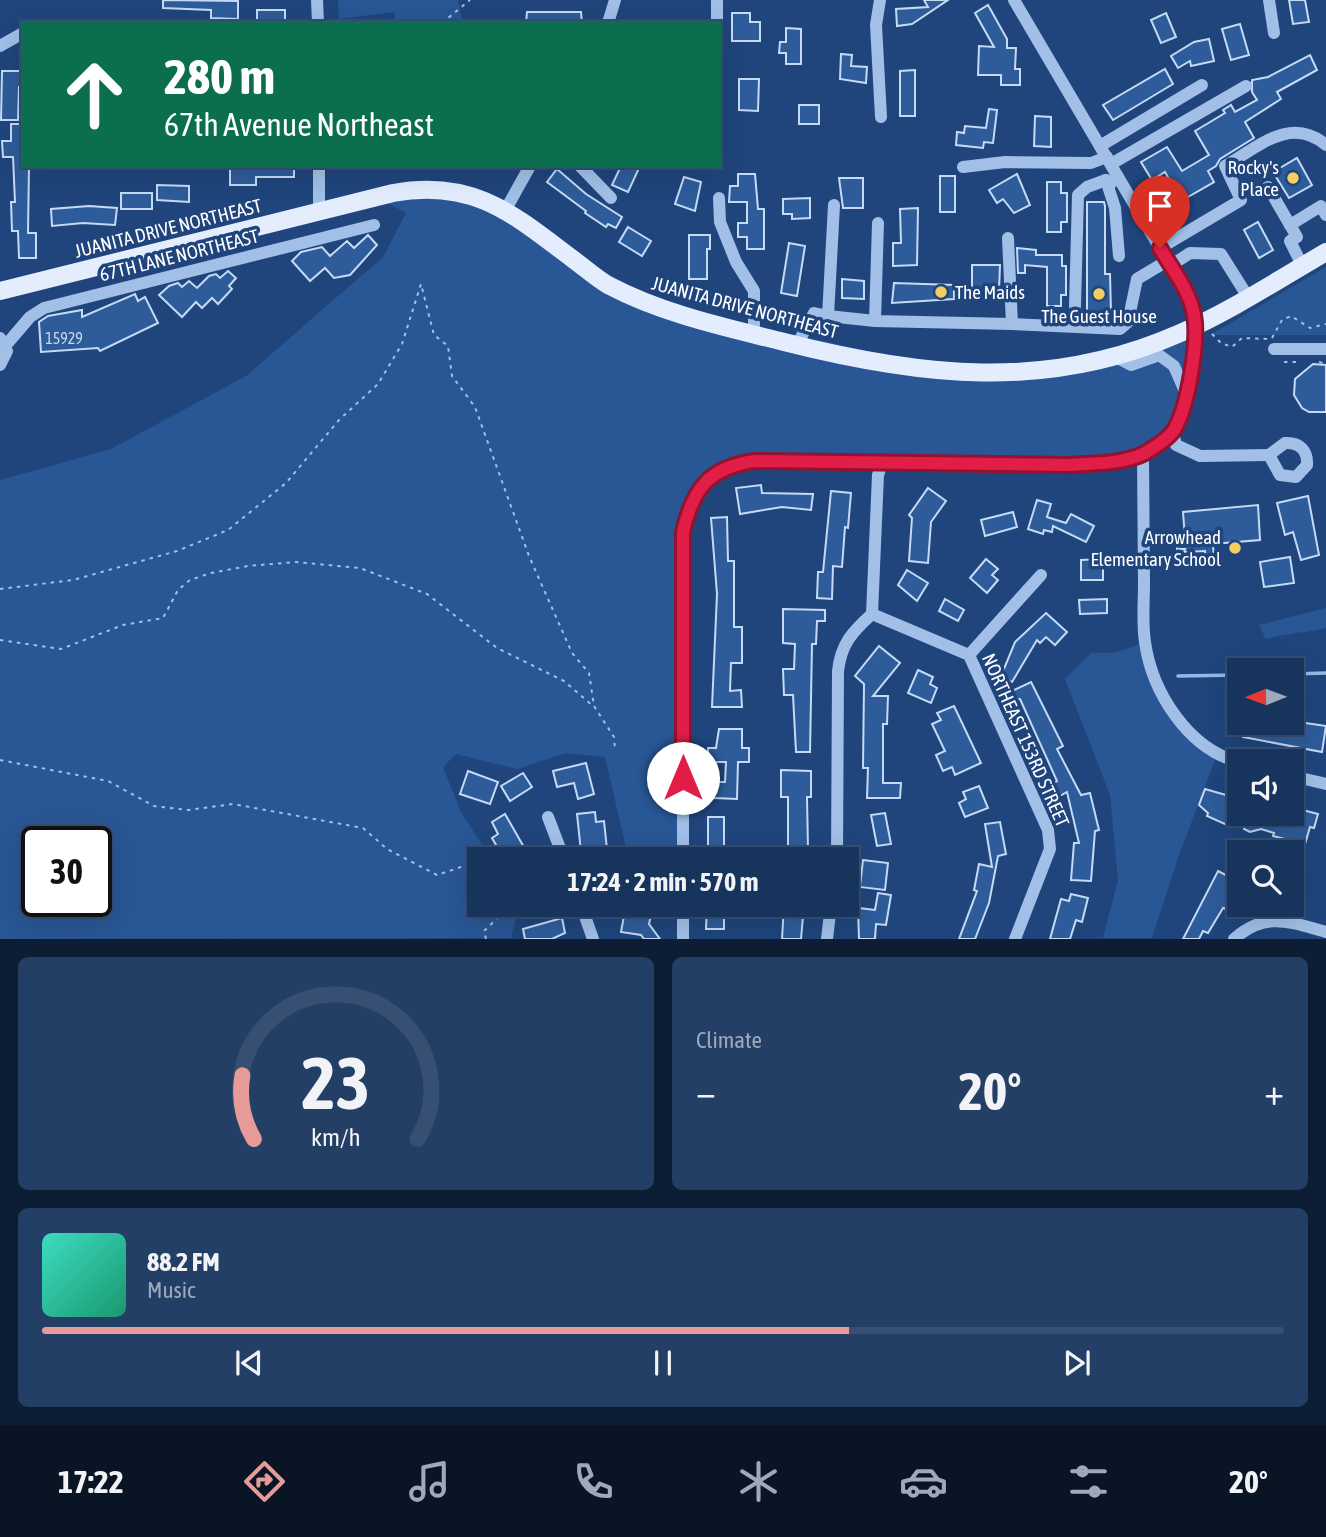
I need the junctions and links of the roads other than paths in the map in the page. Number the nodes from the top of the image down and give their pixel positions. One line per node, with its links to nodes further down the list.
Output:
1 (317, 0): 7 (street)
2 (615, 0): 8 (street)
3 (717, 0): 9 (street)
4 (880, 0): 15 (street)
5 (1014, 0): 17 (street)
6 (1269, 0): 10 (street)
7 (318, 21)
8 (609, 21)
9 (717, 21)
10 (1274, 33)
11 (21, 34): 12 (street)
12 (0, 46)
13 (1202, 85): 17 (street)
14 (1246, 86): 17 (street)
15 (881, 117)
16 (1326, 145): 34 (street)
17 (1106, 156): 18 (street); 22 (street)
18 (963, 167)
19 (319, 168): 28 (street)
20 (529, 168): 27 (street)
21 (582, 168): 24 (street)
22 (1112, 178): 34 (street); 36 (street); 41 (street)
23 (1268, 187): 32 (street)
24 (611, 198)
25 (719, 198): 46 (street)
26 (834, 205): 42 (street)
27 (506, 209): 28 (main road, JUANITA DRIVE NORTHEAST); 46 (main road, JUANITA DRIVE NORTHEAST)
28 (319, 213): 39 (main road, JUANITA DRIVE NORTHEAST)
29 (1326, 215): 32 (street)
30 (878, 223): 43 (street)
31 (374, 225): 47 (street, 67TH LANE NORTHEAST)
32 (1290, 225): 38 (street)
33 (1009, 238): 44 (street)
34 (1160, 248): 37 (street)
35 (1326, 252): 38 (main road, JUANITA DRIVE NORTHEAST)
36 (1119, 256)
37 (1169, 263): 40 (street); 44 (street); 45 (street)
38 (1302, 265): 40 (main road, JUANITA DRIVE NORTHEAST)
39 (0, 291)
40 (1248, 297): 45 (main road, JUANITA DRIVE NORTHEAST)
41 (1075, 306)
42 (828, 316): 43 (street); 49 (street)
43 (875, 321): 44 (street)
44 (1012, 324)
45 (1195, 326): 51 (main road, JUANITA DRIVE NORTHEAST); 53 (street)
46 (754, 334): 49 (main road, JUANITA DRIVE NORTHEAST)
47 (3, 341): 52 (street, 67TH LANE NORTHEAST)
48 (1274, 344): 50 (street)
49 (797, 345): 51 (main road, JUANITA DRIVE NORTHEAST)
50 (1326, 349)
51 (1112, 355): 53 (street)
52 (0, 365)
53 (1185, 396): 54 (street)
54 (1172, 433): 55 (street); 56 (street)
55 (1143, 454): 57 (street); 61 (street)
56 (1269, 455)
57 (882, 463): 59 (street); 66 (street)
58 (1041, 575): 60 (street)
59 (872, 614): 60 (street, NORTHEAST 153RD STREET); 67 (street)
60 (969, 655): 75 (street, NORTHEAST 153RD STREET)
61 (1227, 756)
62 (1304, 779): 63 (street)
63 (1326, 784)
64 (548, 817): 65 (street)
65 (559, 847)
66 (683, 847)
67 (837, 847)
68 (585, 917): 72 (street)
69 (683, 917): 73 (street)
70 (830, 917): 74 (street)
71 (1326, 932): 76 (street)
72 (593, 939)
73 (683, 939)
74 (827, 939)
75 (1015, 939)
76 (1234, 939)

